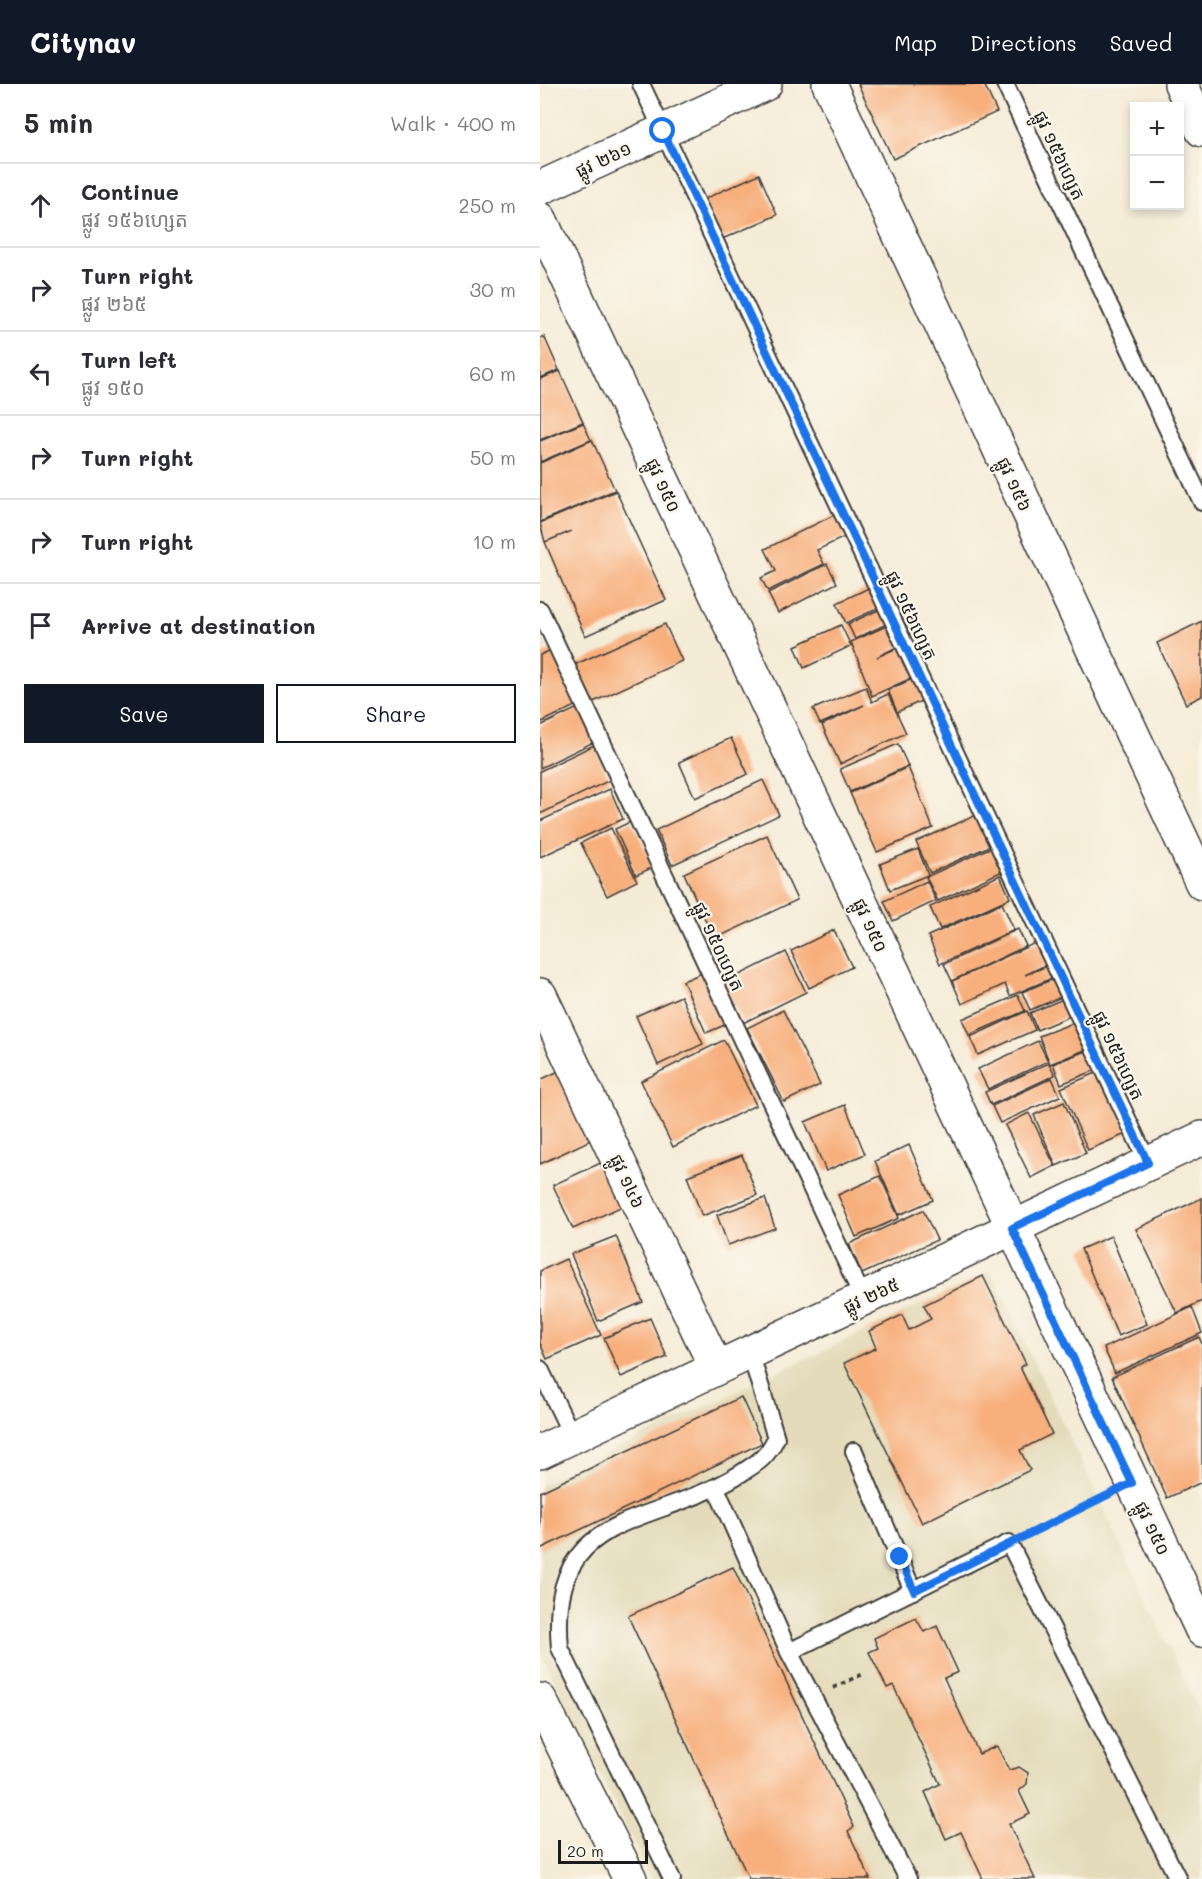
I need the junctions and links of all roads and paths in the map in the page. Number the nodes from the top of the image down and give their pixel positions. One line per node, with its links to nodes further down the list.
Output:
1 (641, 84): 7 (lane, ផ្លូវ ១៥៦ហ្សេត)
2 (765, 84): 7 (street, ផ្លូវ ២៦១)
3 (829, 84): 12 (street, ផ្លូវ ១៥៦)
4 (1005, 84): 10 (lane, ផ្លូវ ១៥៦ហ្សេត)
5 (1181, 84): 6 (street)
6 (1202, 130)
7 (663, 131): 8 (street, ផ្លូវ ២៦១); 15 (lane, ផ្លូវ ១៥៦ហ្សេត)
8 (540, 188)
9 (540, 219): 16 (street, ផ្លូវ ១៥០)
10 (1202, 502)
11 (540, 610): 17 (lane, ផ្លូវ ១៥០ហ្សេត)
12 (1202, 883)
13 (540, 995): 19 (street, ផ្លូវ ១៤៦)
14 (1202, 1138): 15 (street, ផ្លូវ ២៦៥)
15 (1148, 1163): 16 (street, ផ្លូវ ២៦៥)
16 (1012, 1228): 17 (street, ផ្លូវ ២៦៥); 24 (street, ផ្លូវ ១៥០)
17 (863, 1298): 18 (street, ផ្លូវ ២៦៥)
18 (750, 1352): 19 (street, ផ្លូវ ២៦៥); 25 (lane)
19 (716, 1368): 21 (street, ផ្លូវ ២៦៥)
20 (540, 1369): 21 (lane)
21 (572, 1436): 23 (street, ផ្លូវ ២៦៥)
22 (854, 1451): 27 (lane)
23 (540, 1452)
24 (1132, 1483): 26 (path); 28 (street, ផ្លូវ ១៥០)
25 (716, 1488): 29 (lane); 34 (lane)
26 (1009, 1543): 27 (lane); 36 (lane)
27 (914, 1591): 29 (lane)
28 (1202, 1630)
29 (789, 1652): 31 (lane)
30 (865, 1673): 31 (path)
31 (812, 1698): 35 (lane)
32 (540, 1700): 33 (street)
33 (630, 1879)
34 (672, 1879)
35 (908, 1879)
36 (1178, 1879)

